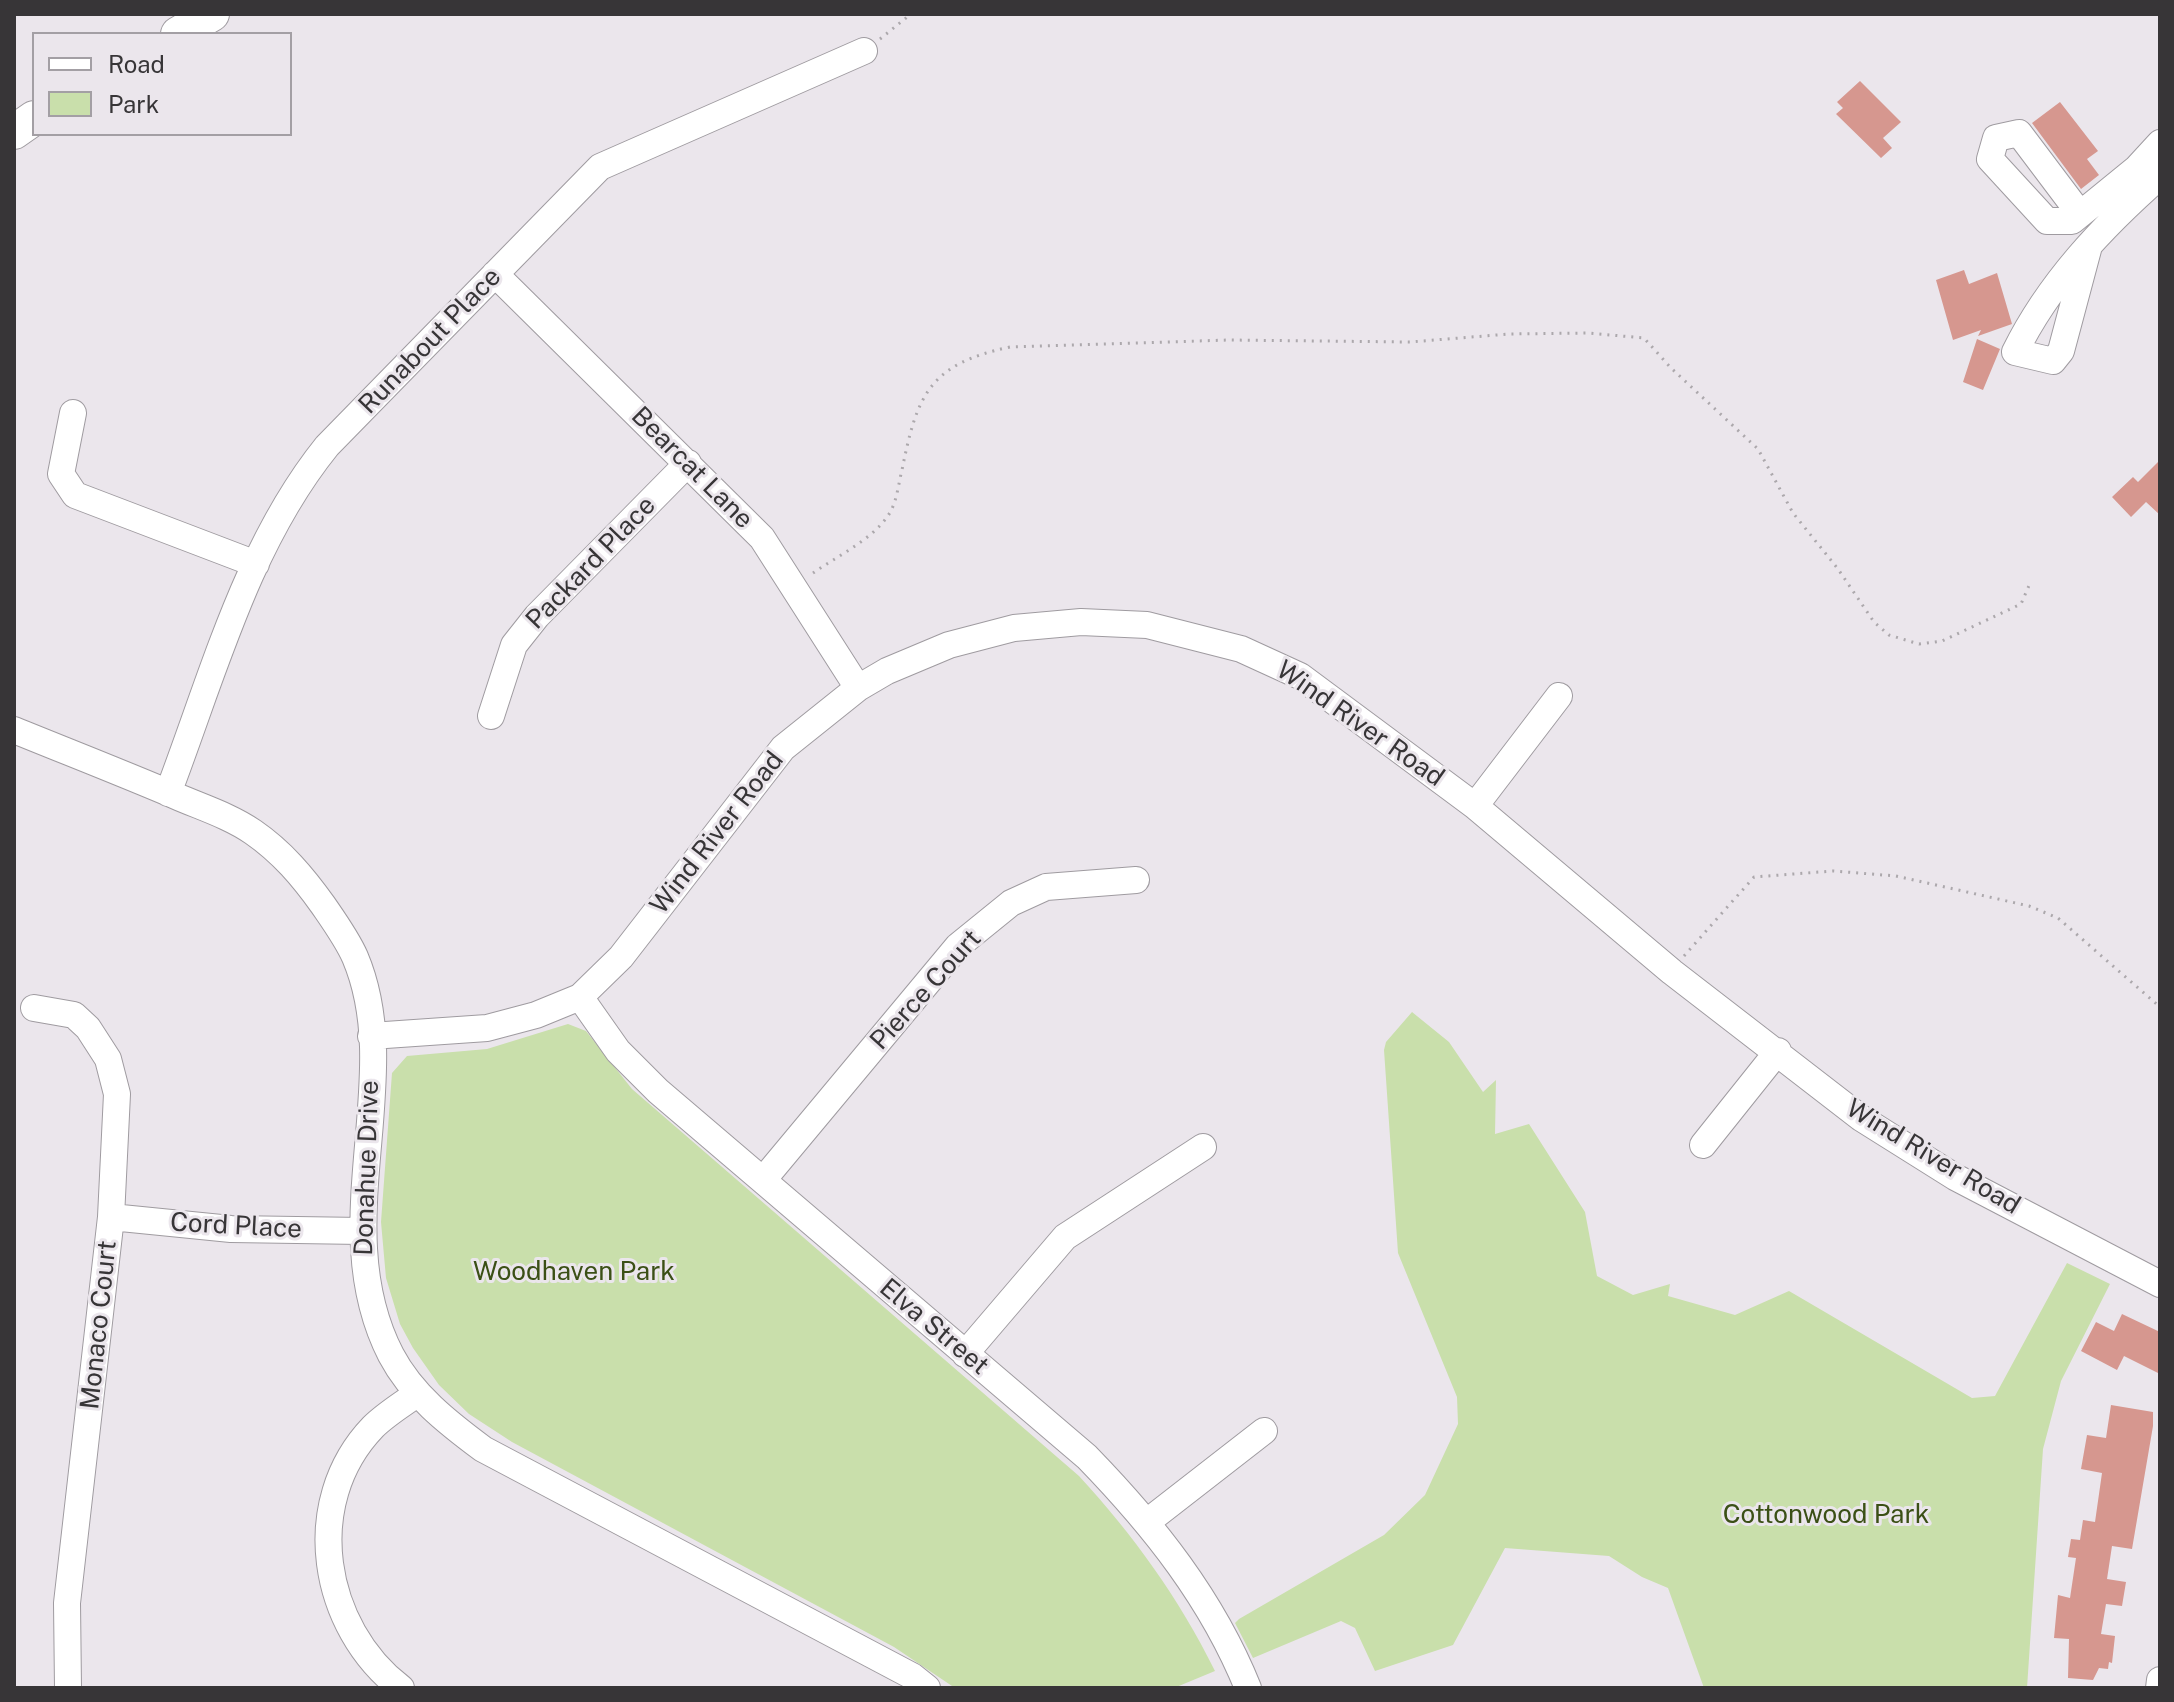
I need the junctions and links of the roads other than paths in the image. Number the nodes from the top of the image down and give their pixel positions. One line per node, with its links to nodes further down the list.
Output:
1 (212, 14): 2 (main road)
2 (181, 32)
3 (864, 51): 10 (street, Runabout Place)
4 (32, 119): 5 (main road)
5 (14, 132)
6 (2160, 143): 8 (street)
7 (2160, 176): 9 (street)
8 (2080, 214)
9 (2089, 246)
10 (495, 274): 12 (street, Bearcat Lane); 13 (street, Runabout Place)
11 (73, 413): 13 (street)
12 (688, 463): 14 (street, Bearcat Lane); 16 (street, Packard Place)
13 (256, 564): 18 (street, Runabout Place)
14 (858, 688): 19 (street, Wind River Road); 21 (street, Wind River Road)
15 (1559, 696): 19 (street)
16 (491, 716)
17 (14, 730): 18 (street, Donahue Drive)
18 (168, 793): 23 (street, Donahue Drive)
19 (1475, 806): 24 (street, Wind River Road)
20 (1136, 880): 27 (street, Pierce Court)
21 (580, 997): 23 (street, Wind River Road); 27 (street, Elva Street)
22 (34, 1008): 28 (street, Monaco Court)
23 (371, 1036): 29 (street, Donahue Drive)
24 (1778, 1051): 25 (street); 30 (street, Wind River Road)
25 (1703, 1145)
26 (1203, 1147): 31 (street)
27 (763, 1180): 31 (street, Elva Street)
28 (111, 1217): 29 (street, Cord Place); 36 (street, Monaco Court)
29 (362, 1231): 32 (street, Donahue Drive)
30 (2160, 1284)
31 (965, 1354): 34 (street, Elva Street)
32 (418, 1393): 37 (street); 38 (street, Donahue Drive)
33 (1264, 1431): 34 (street)
34 (1147, 1522): 39 (street, Elva Street)
35 (2160, 1680): 40 (street)
36 (68, 1688)
37 (401, 1688)
38 (927, 1688)
39 (1248, 1688)
40 (2159, 1688)

